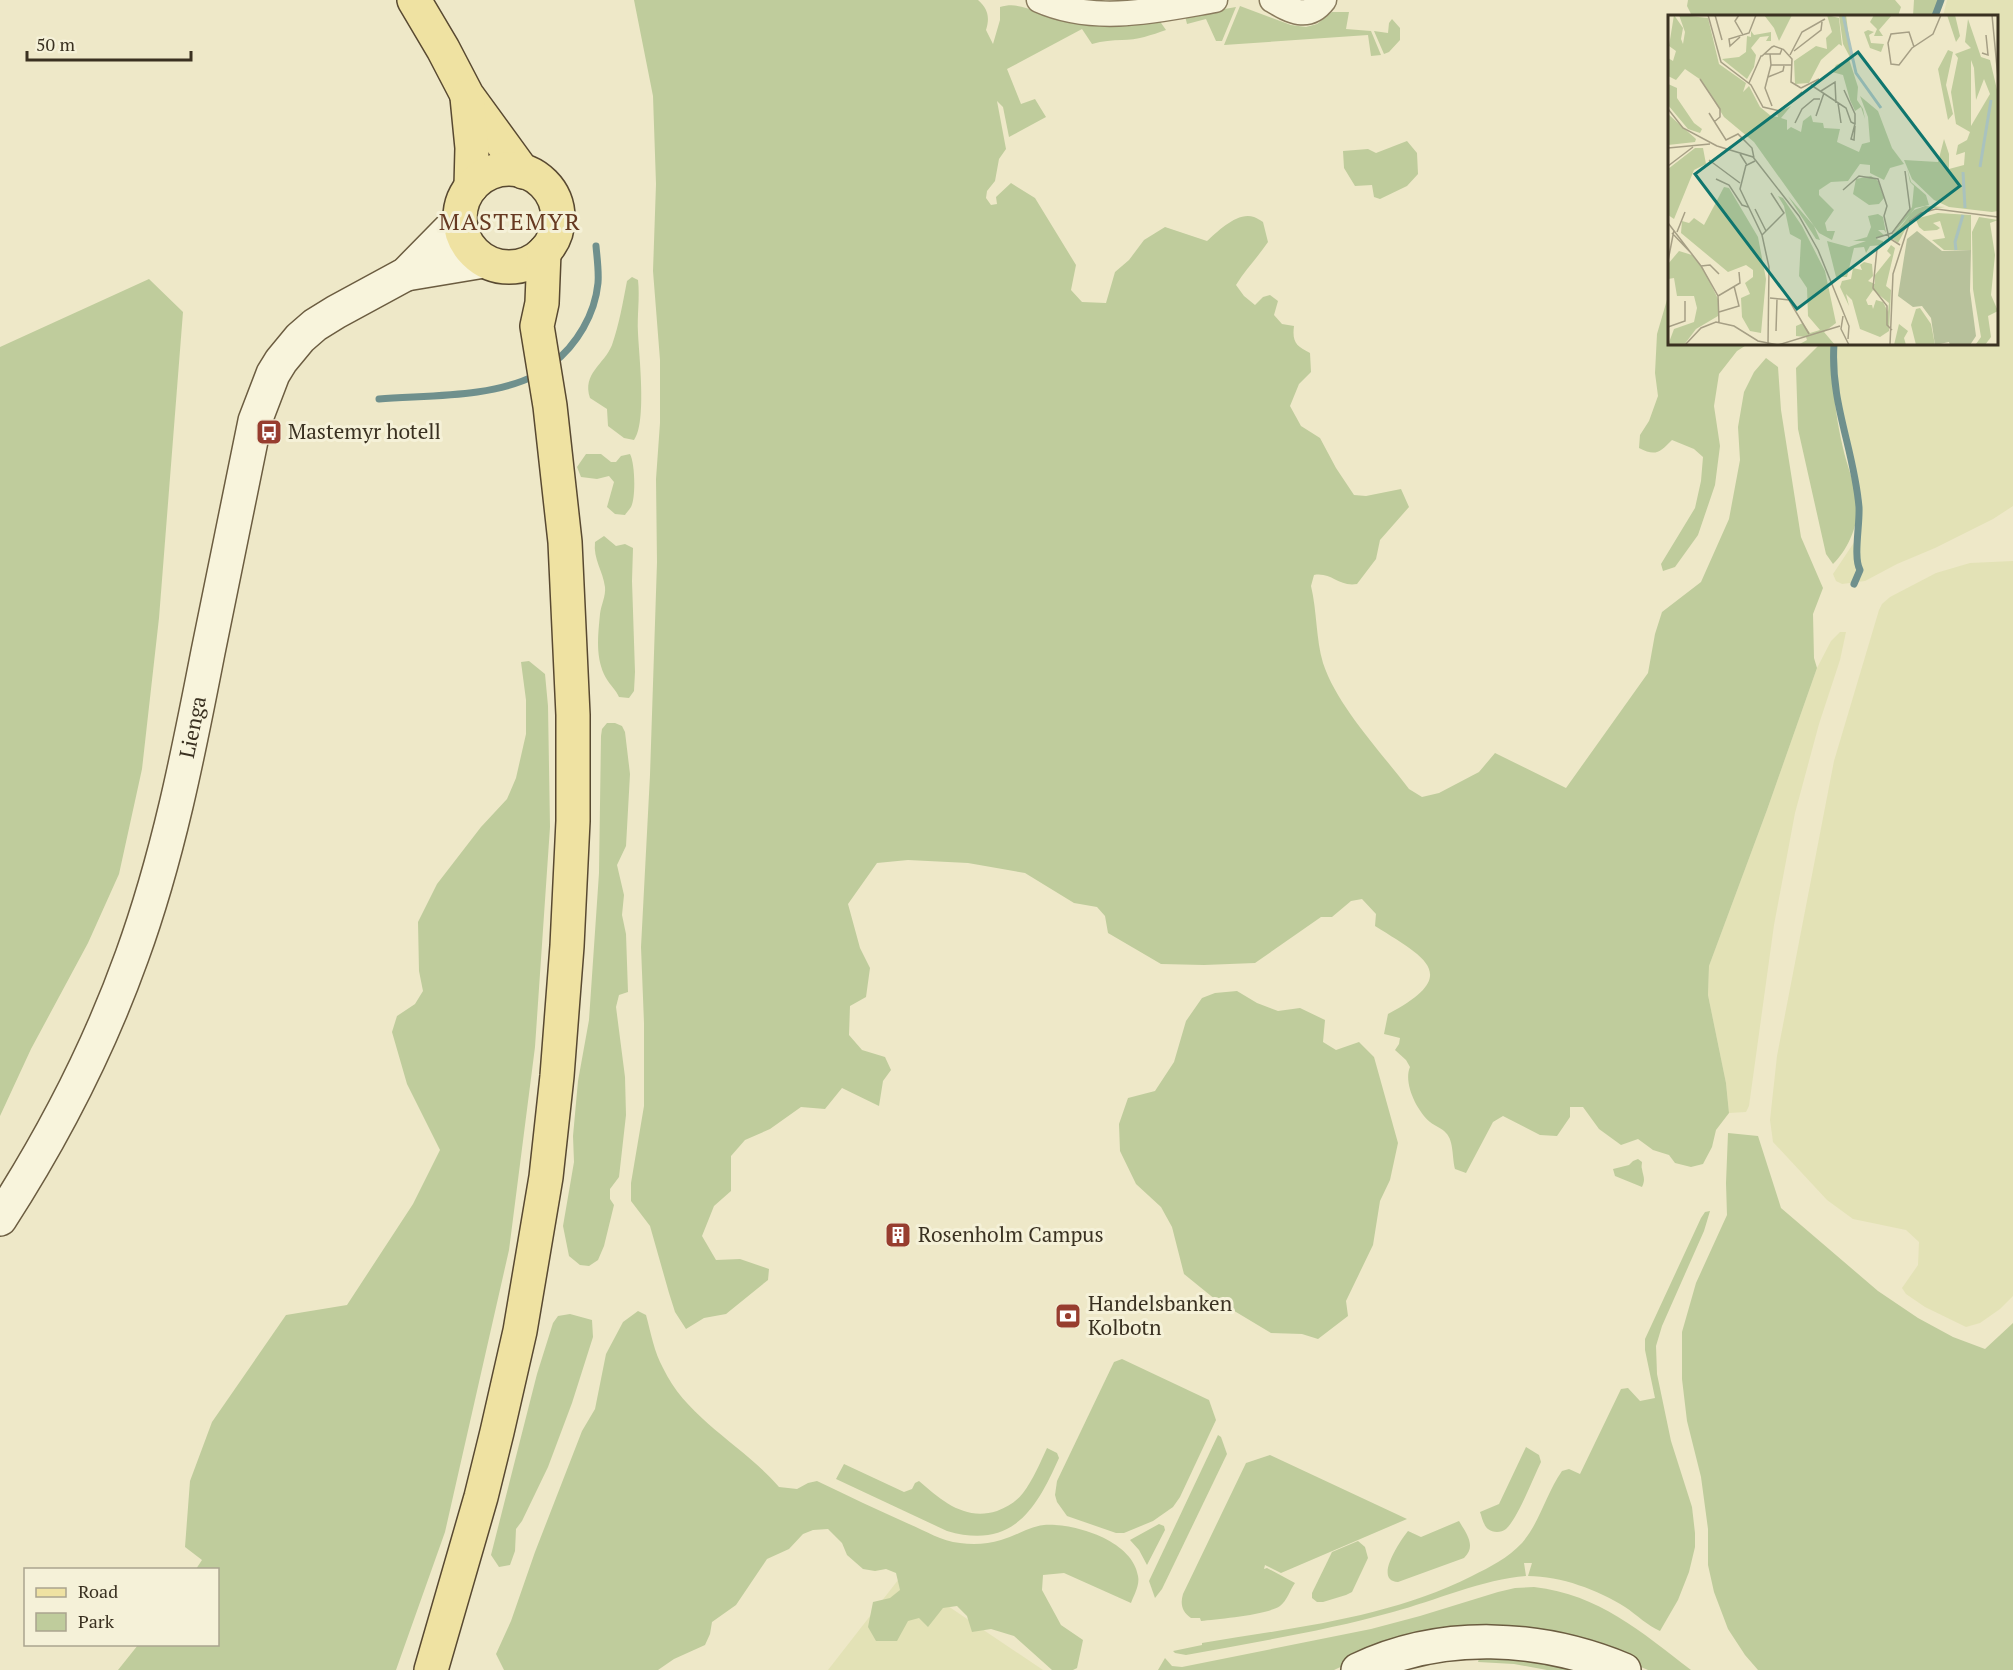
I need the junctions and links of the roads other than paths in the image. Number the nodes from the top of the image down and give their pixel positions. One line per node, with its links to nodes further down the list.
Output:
1 (414, 0): 6 (main road)
2 (1039, 0): 3 (street)
3 (1215, 0)
4 (1272, 0): 5 (street)
5 (1324, 0)
6 (467, 96): 7 (main road); 8 (main road)
7 (523, 172): 8 (main road); 10 (main road)
8 (471, 187): 9 (main road)
9 (460, 219): 11 (main road); 12 (street, Lienga)
10 (544, 252): 11 (main road); 13 (main road)
11 (495, 264): 12 (street, Lienga); 13 (main road)
12 (406, 274): 14 (street, Lienga)
13 (537, 326): 15 (main road)
14 (0, 1219)
15 (431, 1670)
16 (1358, 1670): 17 (street)
17 (1624, 1670)

